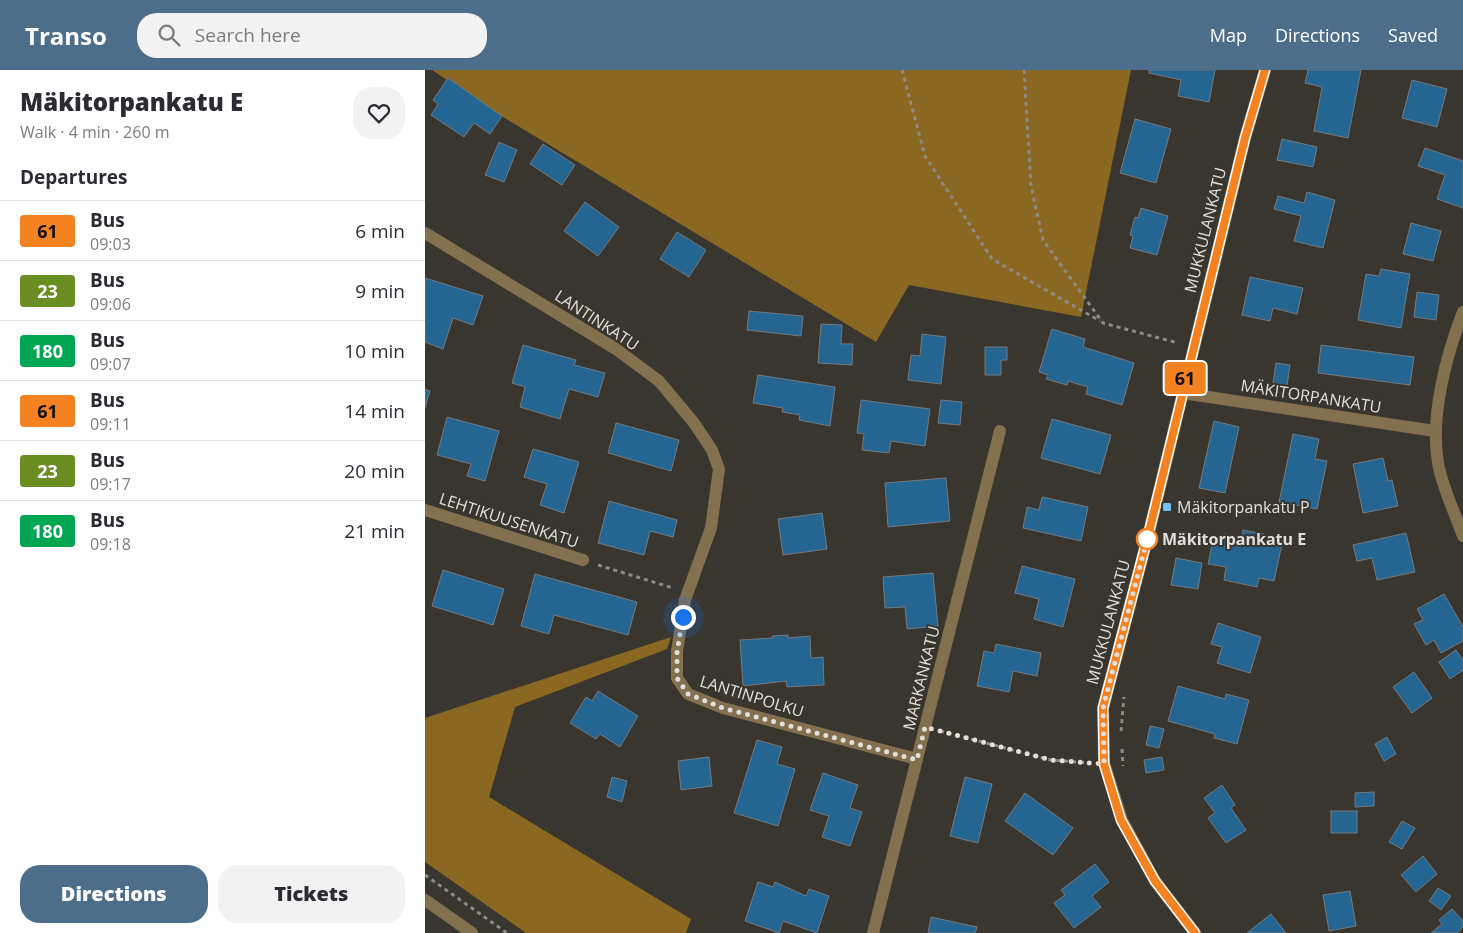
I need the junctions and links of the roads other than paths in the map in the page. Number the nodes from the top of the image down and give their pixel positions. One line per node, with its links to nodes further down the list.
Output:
1 (1265, 70): 4 (street, MUKKULANKATU)
2 (425, 233): 7 (street, LANTINKATU)
3 (1463, 312): 6 (street)
4 (1182, 393): 6 (street, MÄKITORPANKATU); 15 (street, MUKKULANKATU)
5 (1001, 431): 11 (street, MARKANKATU)
6 (1435, 431): 9 (street)
7 (719, 469): 11 (street, LANTINPOLKU)
8 (425, 510): 10 (street, LEHTIKUUSENKATU)
9 (1463, 536)
10 (583, 560)
11 (917, 760): 14 (street, MARKANKATU)
12 (425, 900): 13 (street)
13 (472, 933)
14 (873, 933)
15 (1195, 933)

